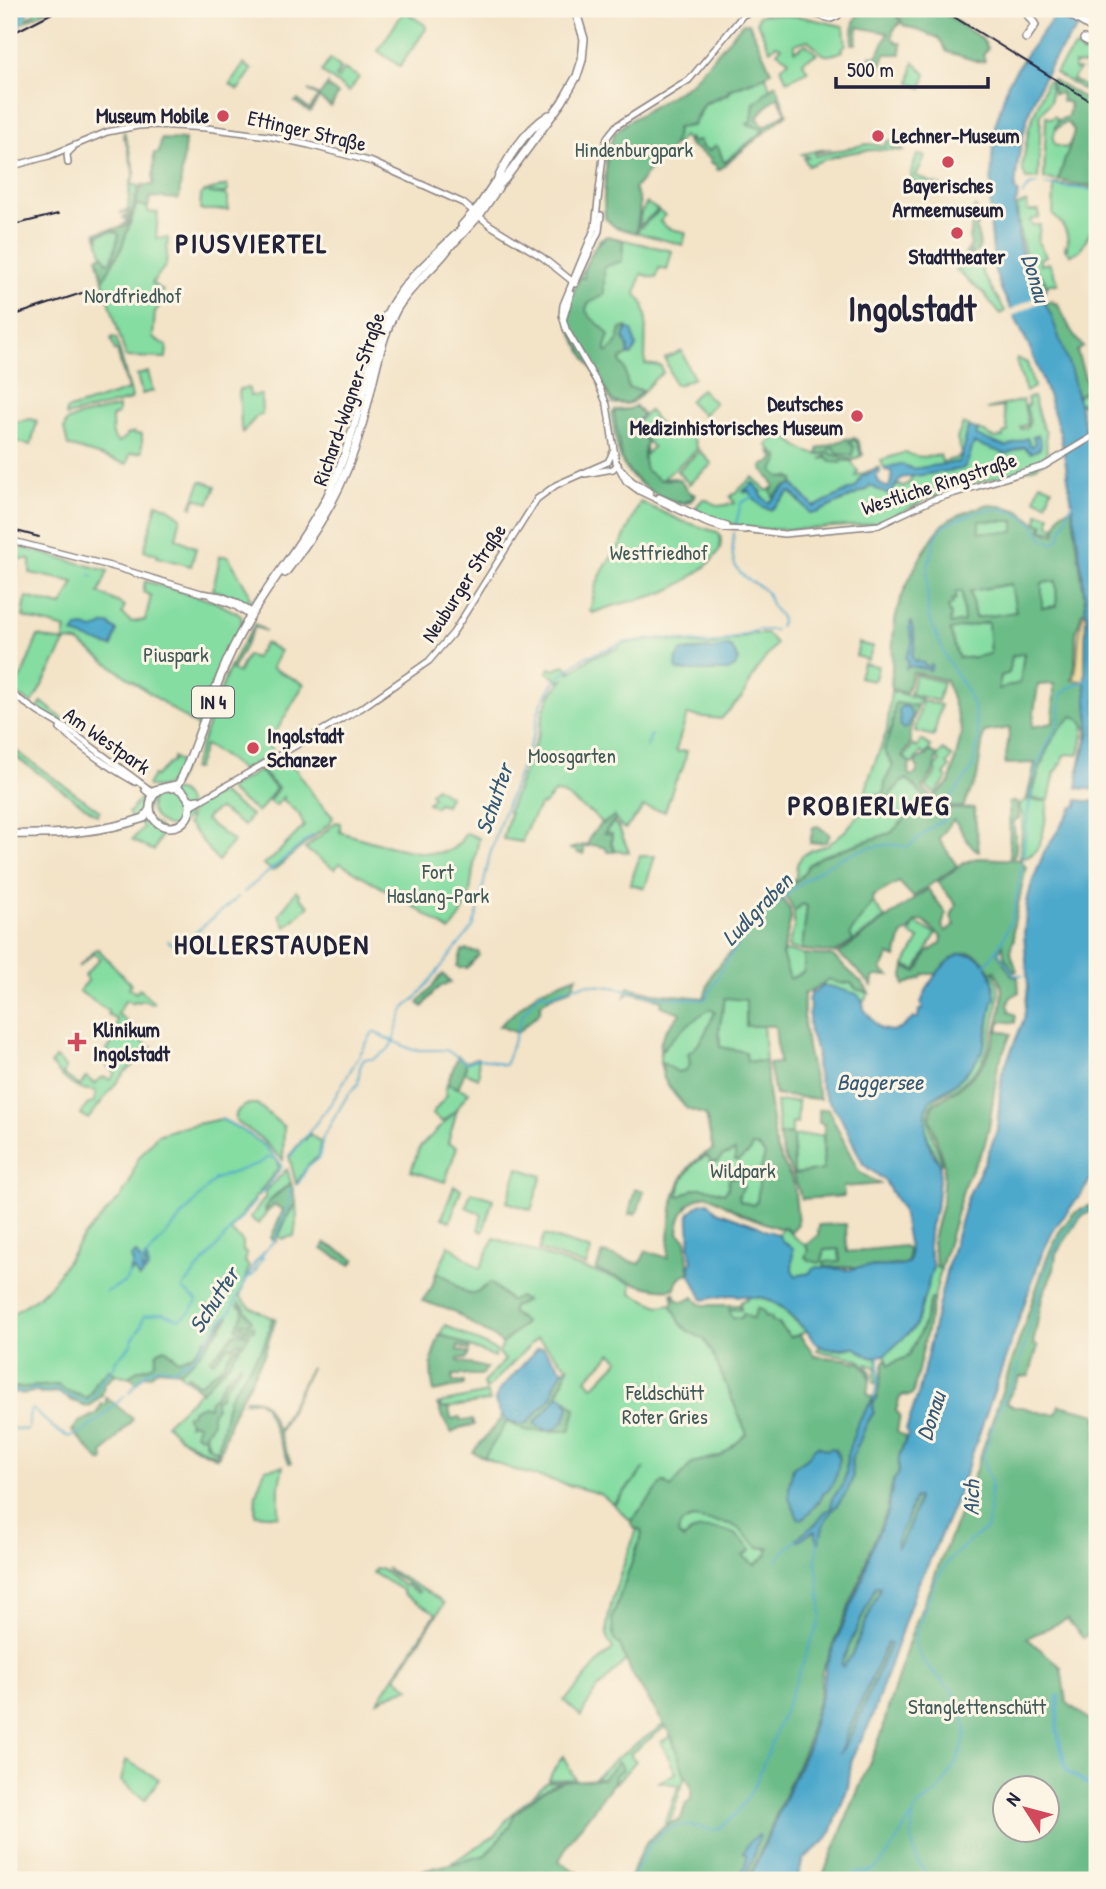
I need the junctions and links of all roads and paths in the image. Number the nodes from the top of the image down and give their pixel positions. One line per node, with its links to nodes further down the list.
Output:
1 (1024, 9): 6 (main road)
2 (1062, 9): 5 (main road)
3 (574, 11): 9 (main road)
4 (840, 11): 15 (main road)
5 (1097, 30)
6 (1026, 38)
7 (1085, 39): 8 (main road)
8 (1097, 45)
9 (553, 113): 11 (main road); 11 (main road)
10 (81, 142): 12 (main road); 13 (main road, Ettinger Straße); 16 (main road, Ettinger Straße)
11 (514, 162): 14 (main road)
12 (68, 163)
13 (9, 167)
14 (501, 178): 16 (main road); 16 (main road)
15 (600, 195): 17 (main road); 17 (main road)
16 (477, 213): 18 (main road, Richard-Wagner-Straße); 18 (main road, Richard-Wagner-Straße); 19 (main road, Ettinger Straße)
17 (600, 227): 19 (main road)
18 (448, 246): 31 (main road, Richard-Wagner-Straße)
19 (574, 280): 21 (main road, Westliche Ringstraße)
20 (1097, 434): 27 (main road, Westliche Ringstraße)
21 (614, 446): 22 (main road, Westliche Ringstraße); 23 (main road)
22 (618, 462): 23 (main road); 24 (main road, Neuburger Straße); 26 (main road, Westliche Ringstraße); 27 (main road, Westliche Ringstraße)
23 (606, 463): 25 (main road, Neuburger Straße)
24 (606, 471): 25 (main road, Neuburger Straße); 26 (main road, Neuburger Straße)
25 (578, 475): 36 (main road, Neuburger Straße)
26 (622, 476): 27 (main road, Westliche Ringstraße)
27 (746, 530)
28 (9, 541): 29 (main road)
29 (206, 594): 30 (main road); 31 (main road)
30 (242, 610): 31 (main road); 32 (main road)
31 (253, 615): 32 (main road, Richard-Wagner-Straße / IN 4); 40 (main road, Richard-Wagner-Straße / IN 4)
32 (245, 624): 35 (main road, Richard-Wagner-Straße / IN 4)
33 (9, 692): 34 (main road, Am Westpark)
34 (114, 768): 38 (main road, Am Westpark); 41 (main road, Am Westpark)
35 (183, 775): 37 (main road, IN 4); 38 (main road)
36 (223, 787): 40 (main road, Neuburger Straße); 42 (main road, Neuburger Straße)
37 (172, 788): 39 (main road); 40 (main road)
38 (149, 789): 39 (main road, Am Westpark)
39 (160, 790): 41 (main road)
40 (185, 795): 42 (main road)
41 (150, 804): 43 (main road); 44 (main road)
42 (190, 810): 43 (main road)
43 (155, 820): 44 (main road)
44 (135, 821): 45 (main road)
45 (9, 834)

